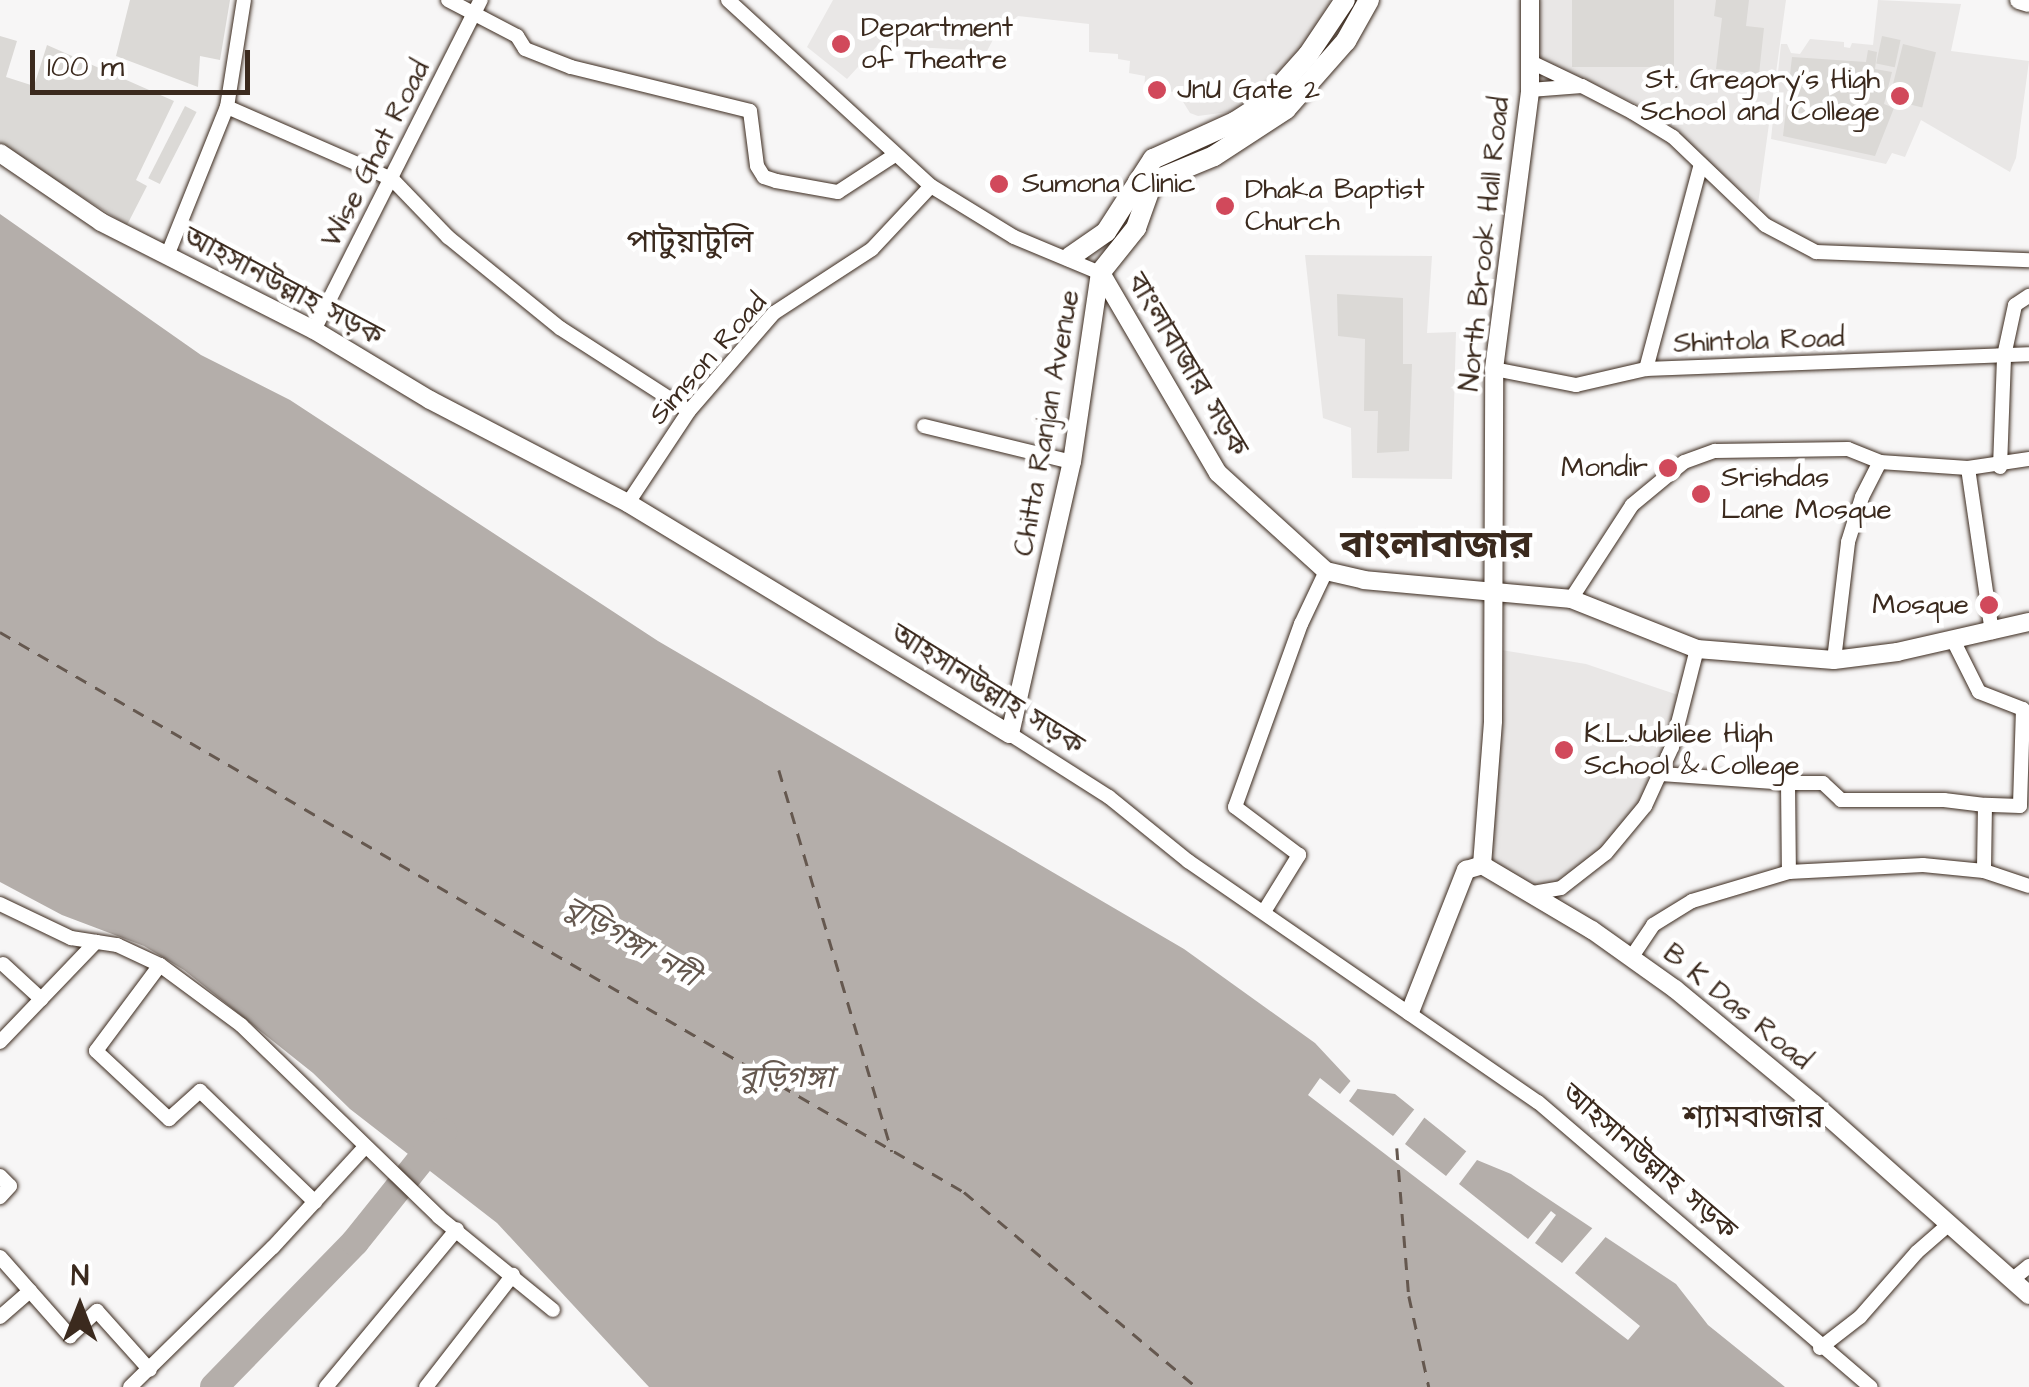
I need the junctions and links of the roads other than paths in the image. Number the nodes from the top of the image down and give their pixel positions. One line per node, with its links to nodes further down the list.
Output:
1 (244, 0): 14 (street)
2 (448, 0): 10 (street)
3 (481, 0): 10 (street, Wise Ghat Road)
4 (1345, 0): 21 (main road, Chitta Ranjan Avenue)
5 (1370, 0): 23 (main road, Chitta Ranjan Avenue)
6 (1530, 0): 11 (street, North Brook Hall Road)
7 (2019, 0): 8 (street)
8 (2029, 2)
9 (736, 3): 16 (street)
10 (473, 17): 16 (street); 18 (street, Wise Ghat Road)
11 (1530, 62): 12 (street); 13 (street, North Brook Hall Road)
12 (1582, 86): 13 (street); 17 (street)
13 (1530, 90): 28 (street, North Brook Hall Road)
14 (227, 106): 18 (street); 20 (street)
15 (0, 153): 20 (street, আহসানউল্লাহ সড়ক)
16 (896, 154): 19 (street)
17 (1700, 167): 22 (street); 29 (street)
18 (392, 180): 25 (street, Wise Ghat Road); 30 (street)
19 (931, 186): 21 (street); 30 (street, Simson Road)
20 (167, 256): 25 (street, আহসানউল্লাহ সড়ক)
21 (1070, 257): 23 (street)
22 (2029, 260)
23 (1100, 273): 33 (street, Chitta Ranjan Avenue); 38 (street, বাংলাবাজার সড়ক)
24 (2029, 296): 27 (street)
25 (314, 330): 37 (street, আহসানউল্লাহ সড়ক)
26 (2029, 354): 27 (street, Shintola Road)
27 (2004, 356): 29 (street, Shintola Road); 35 (street)
28 (1494, 369): 29 (street, Shintola Road); 39 (street, North Brook Hall Road)
29 (1646, 369)
30 (689, 411): 37 (street, Simson Road)
31 (924, 426): 33 (street)
32 (2029, 459): 35 (street)
33 (1072, 462): 46 (street, Chitta Ranjan Avenue)
34 (1880, 462): 36 (street); 40 (street); 45 (street)
35 (2000, 467): 36 (street)
36 (1968, 468): 42 (street)
37 (628, 502): 46 (street, আহসানউল্লাহ সড়ক)
38 (1326, 571): 39 (street); 56 (street)
39 (1494, 591): 40 (street); 50 (street, North Brook Hall Road)
40 (1572, 599): 44 (street)
41 (2029, 622): 42 (street)
42 (1992, 632): 43 (street)
43 (1953, 640): 45 (street); 49 (street)
44 (1697, 649): 45 (street); 47 (street)
45 (1834, 660)
46 (1010, 734): 56 (street, আহসানউল্লাহ সড়ক)
47 (1660, 774): 48 (street); 54 (street)
48 (1788, 782): 49 (street); 52 (street)
49 (1985, 805): 51 (street)
50 (1482, 865): 54 (street, B K Das Road); 62 (street)
51 (1984, 871): 52 (street); 53 (street)
52 (1789, 872): 58 (street)
53 (2029, 886)
54 (1534, 892): 58 (street, B K Das Road)
55 (0, 904): 57 (street)
56 (1265, 910): 62 (street, আহসানউল্লাহ সড়ক)
57 (96, 942): 60 (street); 61 (street)
58 (1631, 958): 68 (street, B K Das Road)
59 (3, 964): 61 (street)
60 (160, 965): 64 (street); 67 (street)
61 (41, 999): 63 (street)
62 (1410, 1012): 78 (street, আহসানউল্লাহ সড়ক)
63 (0, 1042)
64 (365, 1147): 67 (street); 69 (street)
65 (0, 1176): 66 (street)
66 (0, 1197)
67 (314, 1202): 79 (street)
68 (1946, 1226): 73 (street, B K Das Road); 78 (street)
69 (457, 1229): 72 (street); 81 (street)
70 (0, 1258): 74 (street)
71 (2029, 1266): 73 (street)
72 (513, 1275): 76 (street); 82 (street)
73 (2012, 1278): 75 (street, B K Das Road)
74 (30, 1291): 77 (street); 79 (street)
75 (2029, 1295)
76 (554, 1310)
77 (0, 1318)
78 (1820, 1348): 83 (street, আহসানউল্লাহ সড়ক)
79 (150, 1370): 80 (street)
80 (130, 1387)
81 (326, 1387)
82 (426, 1387)
83 (1870, 1387)

